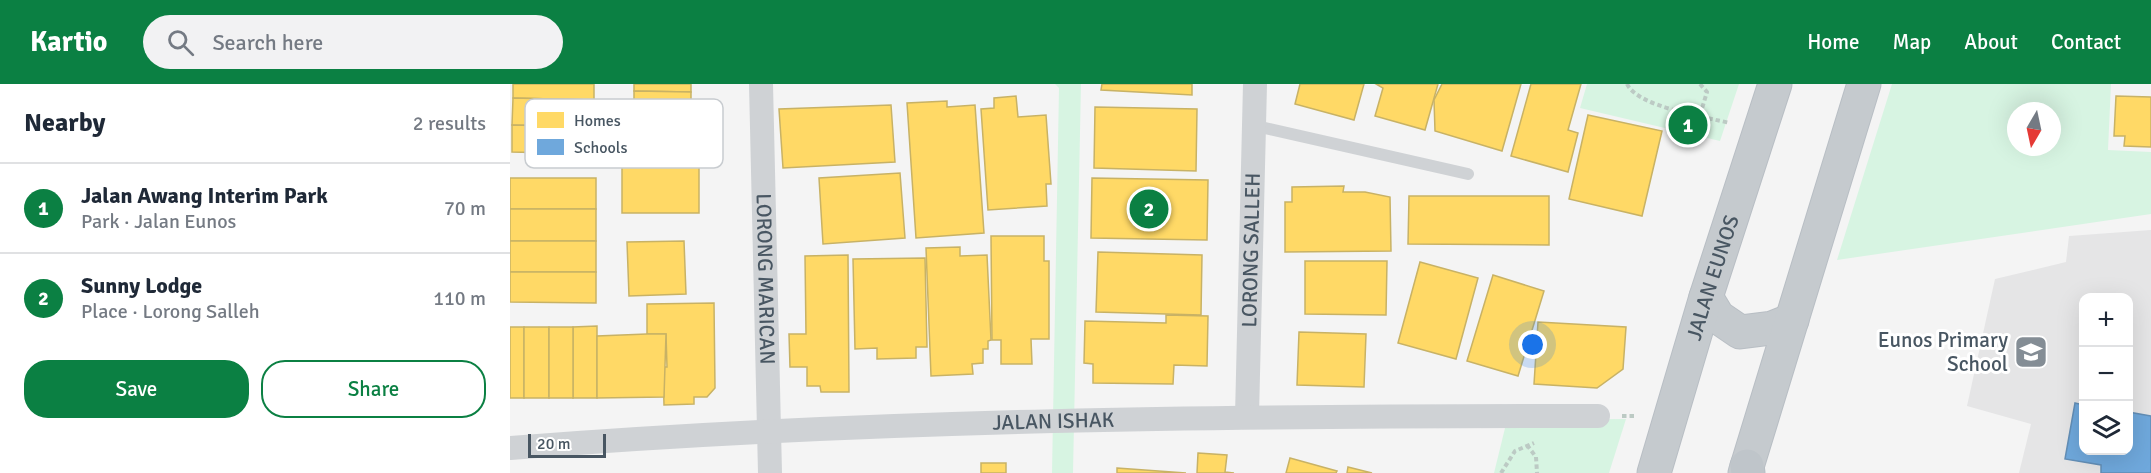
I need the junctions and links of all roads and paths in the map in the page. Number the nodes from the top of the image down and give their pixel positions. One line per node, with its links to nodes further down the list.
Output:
1 (761, 84): 15 (street, LORONG MARICAN)
2 (1255, 84): 9 (street, LORONG SALLEH)
3 (1627, 84): 7 (path)
4 (1700, 84): 7 (path)
5 (1775, 84): 11 (highway, JALAN EUNOS)
6 (1864, 84): 12 (highway)
7 (1700, 115): 8 (path)
8 (1730, 123)
9 (1256, 126): 10 (lane); 13 (street, LORONG SALLEH)
10 (1468, 174)
11 (1706, 297): 12 (highway); 23 (highway, JALAN EUNOS)
12 (1792, 320): 19 (highway)
13 (1247, 416): 14 (street, JALAN ISHAK); 15 (street, JALAN ISHAK)
14 (1598, 416)
15 (770, 430): 18 (street, JALAN ISHAK); 20 (street, LORONG MARICAN)
16 (1540, 442): 17 (path)
17 (1527, 445): 21 (path); 22 (path)
18 (510, 448)
19 (1747, 471)
20 (770, 473)
21 (1501, 473)
22 (1537, 473)
23 (1654, 473)

